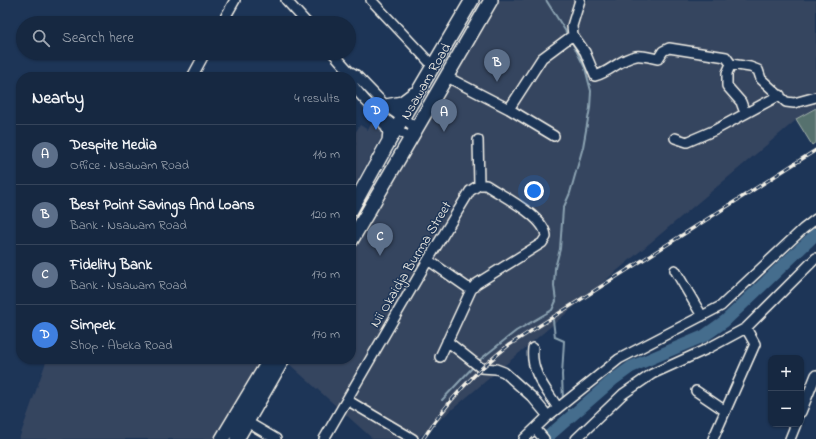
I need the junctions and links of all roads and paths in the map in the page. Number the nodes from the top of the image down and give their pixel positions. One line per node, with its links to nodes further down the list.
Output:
1 (235, 0): 7 (street)
2 (286, 0): 8 (street)
3 (371, 0): 13 (street)
4 (472, 0): 13 (highway, Nsawam Road)
5 (491, 0): 17 (highway, Nsawam Road)
6 (580, 0): 9 (street)
7 (226, 16)
8 (301, 16)
9 (573, 35): 12 (street); 22 (street)
10 (201, 60): 14 (street)
11 (339, 60): 15 (street)
12 (732, 64): 20 (street); 24 (street)
13 (433, 66): 19 (highway, Nsawam Road)
14 (195, 72)
15 (346, 72)
16 (356, 75): 23 (street)
17 (446, 77): 22 (street); 26 (highway, Nsawam Road)
18 (356, 90): 23 (street)
19 (417, 92): 23 (highway); 25 (highway, Nsawam Road)
20 (780, 95): 21 (street); 24 (street)
21 (816, 97)
22 (509, 109): 27 (street)
23 (384, 112): 25 (street); 30 (highway)
24 (746, 114): 28 (street)
25 (399, 123): 26 (street); 30 (highway, Nsawam Road)
26 (413, 133): 34 (highway, Nsawam Road)
27 (554, 136)
28 (675, 138)
29 (478, 140): 31 (street)
30 (389, 141): 32 (highway, Nsawam Road)
31 (476, 186): 36 (street, Nii Okaidja Burma Street); 38 (street)
32 (356, 201)
33 (816, 219): 39 (street)
34 (356, 232)
35 (816, 258): 40 (street)
36 (428, 260): 38 (street); 48 (street, Nii Okaidja Burma Street)
37 (675, 270): 39 (street)
38 (471, 290): 41 (street)
39 (702, 316): 50 (street)
40 (746, 328): 51 (street); 61 (street)
41 (447, 341): 43 (street); 52 (street)
42 (533, 348): 50 (street)
43 (440, 356)
44 (267, 364): 55 (highway)
45 (280, 364): 53 (highway)
46 (816, 375): 49 (street)
47 (696, 391): 51 (street)
48 (347, 400): 58 (street, Nii Okaidja Burma Street); 59 (street)
49 (804, 405)
50 (558, 408): 52 (street)
51 (724, 410): 62 (street)
52 (548, 416): 60 (street)
53 (247, 422): 56 (highway); 57 (street)
54 (795, 427): 63 (street)
55 (222, 439)
56 (237, 439)
57 (276, 439)
58 (324, 439)
59 (413, 439)
60 (524, 439)
61 (576, 439)
62 (714, 439)
63 (790, 439)

